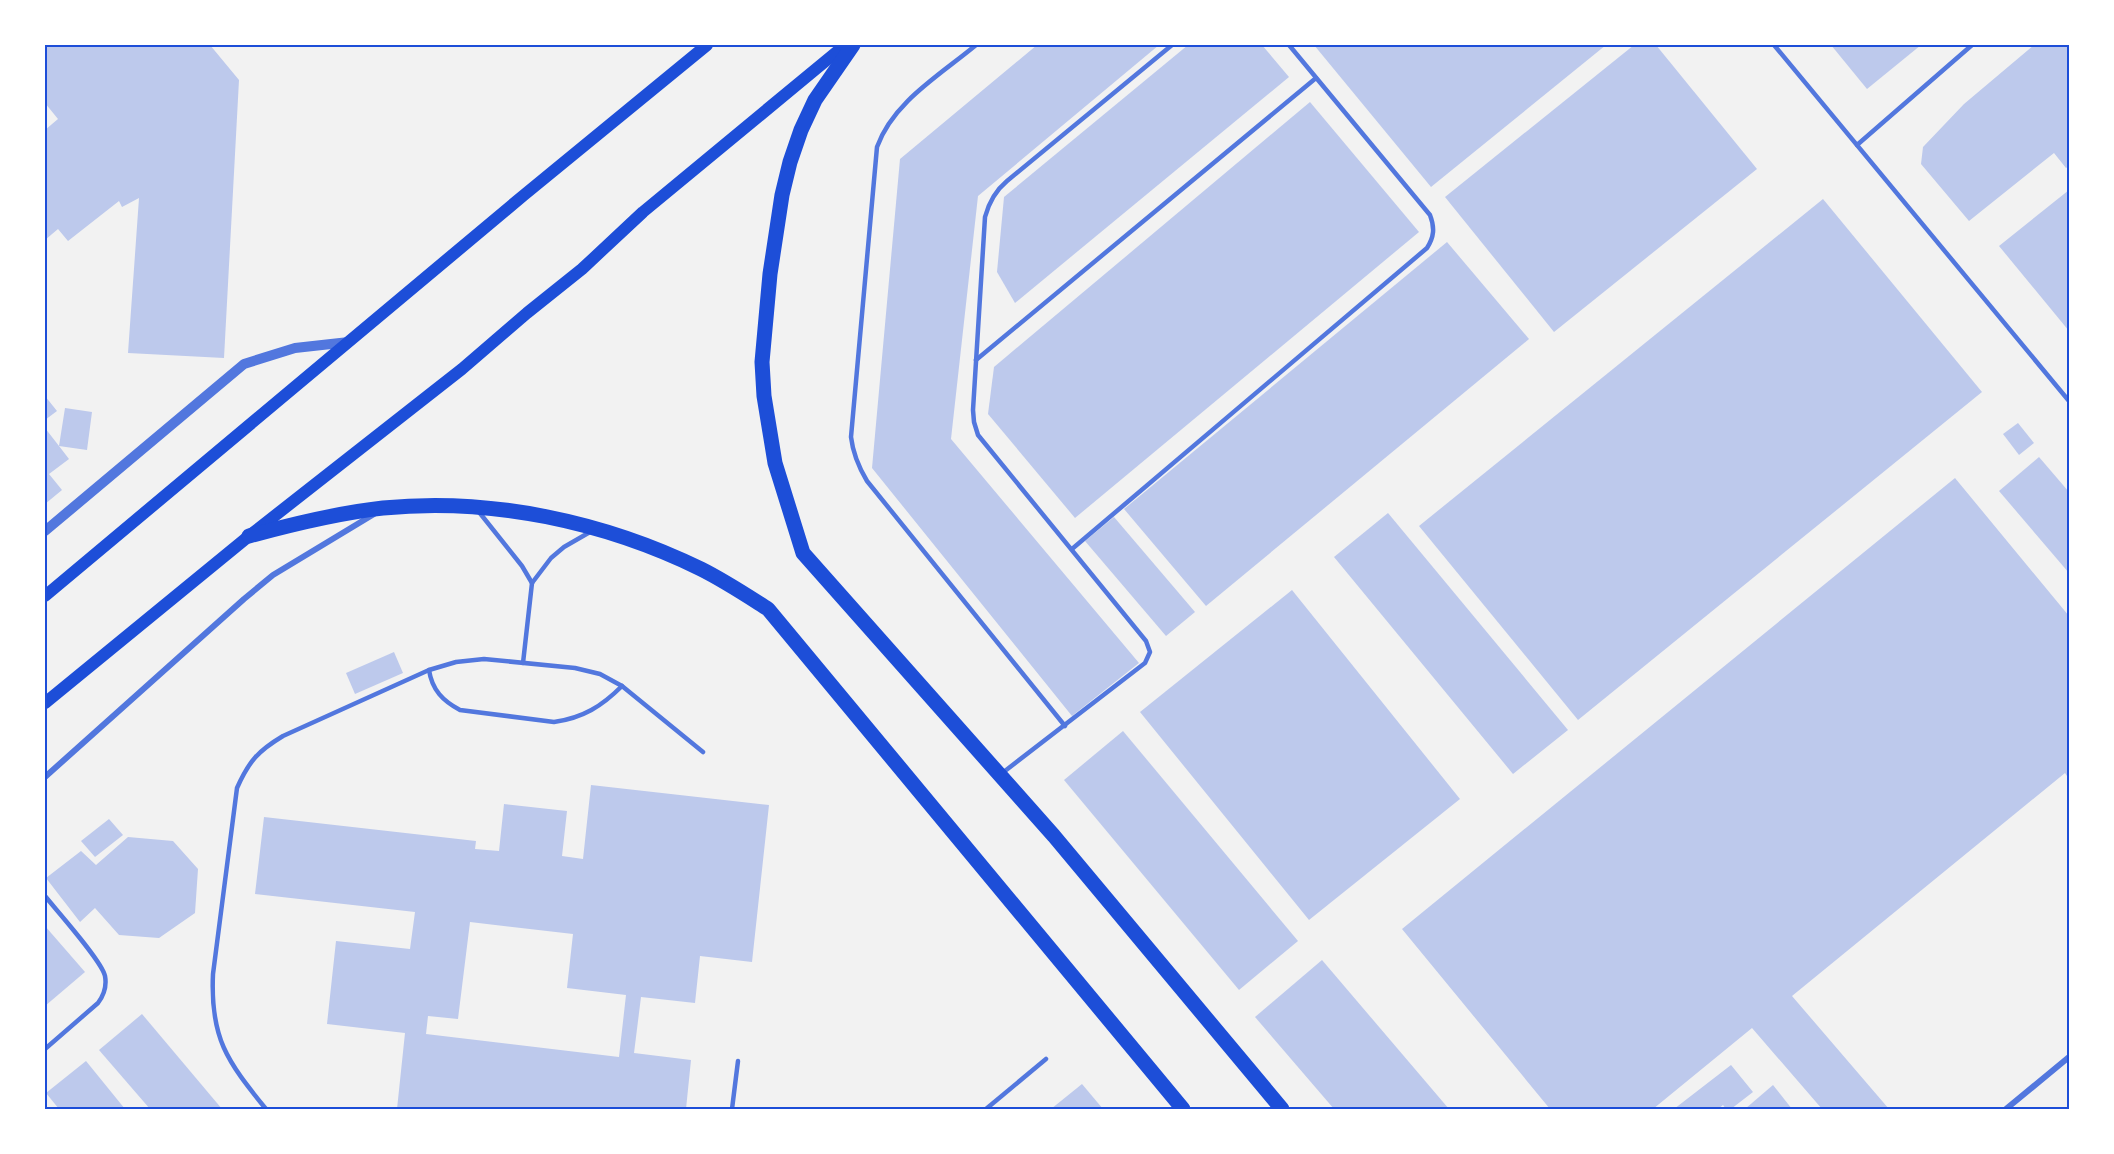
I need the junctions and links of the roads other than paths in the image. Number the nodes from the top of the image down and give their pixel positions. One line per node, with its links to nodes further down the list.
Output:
1 (707, 45): 11 (main road)
2 (845, 45): 18 (main road)
3 (853, 45): 28 (main road)
4 (976, 45): 26 (lane)
5 (1172, 45): 12 (lane)
6 (1289, 45): 9 (lane)
7 (1774, 45): 10 (lane)
8 (1972, 45): 10 (lane)
9 (1316, 78): 12 (lane); 19 (lane)
10 (1857, 145): 13 (lane)
11 (349, 342): 17 (street); 21 (main road)
12 (976, 360): 19 (lane)
13 (2069, 401)
14 (475, 507): 15 (main road); 16 (main road); 20 (lane)
15 (383, 508): 18 (main road); 29 (street)
16 (597, 529): 20 (lane); 38 (main road)
17 (45, 531)
18 (249, 536): 25 (main road)
19 (1072, 549): 26 (lane)
20 (532, 583): 22 (lane)
21 (45, 597)
22 (523, 663): 23 (lane); 24 (lane)
23 (429, 670): 24 (lane); 35 (lane)
24 (622, 686): 27 (lane)
25 (45, 703)
26 (1065, 726): 28 (lane)
27 (703, 752)
28 (1000, 775): 39 (main road)
29 (45, 777)
30 (45, 896): 31 (lane)
31 (45, 1049)
32 (2069, 1057): 40 (street)
33 (1046, 1059): 37 (lane)
34 (738, 1061): 36 (lane)
35 (266, 1109)
36 (732, 1109)
37 (986, 1109)
38 (1183, 1109)
39 (1282, 1109)
40 (2006, 1109)

